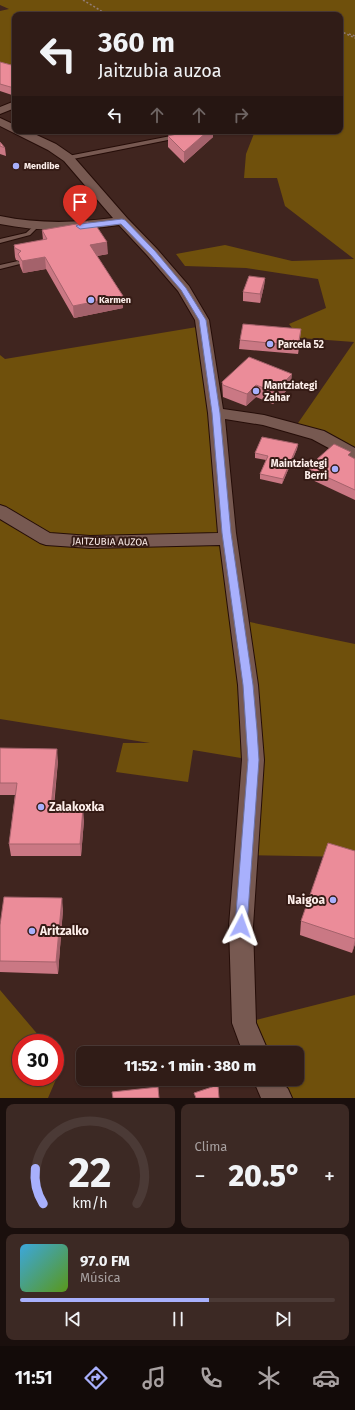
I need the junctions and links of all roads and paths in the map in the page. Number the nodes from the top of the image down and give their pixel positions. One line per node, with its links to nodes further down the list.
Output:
1 (83, 0): 2 (path)
2 (103, 12)
3 (343, 32): 4 (path)
4 (355, 37)
5 (12, 105): 6 (street)
6 (0, 111)
7 (0, 122): 8 (street)
8 (12, 128)
9 (24, 134): 11 (street)
10 (176, 137): 11 (lane)
11 (68, 158): 13 (street)
12 (0, 220): 14 (street)
13 (122, 222): 14 (street); 18 (street)
14 (36, 226): 15 (lane)
15 (0, 241)
16 (18, 263): 17 (lane)
17 (0, 267)
18 (216, 413): 19 (street); 21 (street)
19 (355, 455)
20 (0, 511): 21 (street, JAITZUBIA AUZOA)
21 (228, 539): 22 (street)
22 (253, 1046)
23 (269, 1086): 24 (street)
24 (278, 1098)

